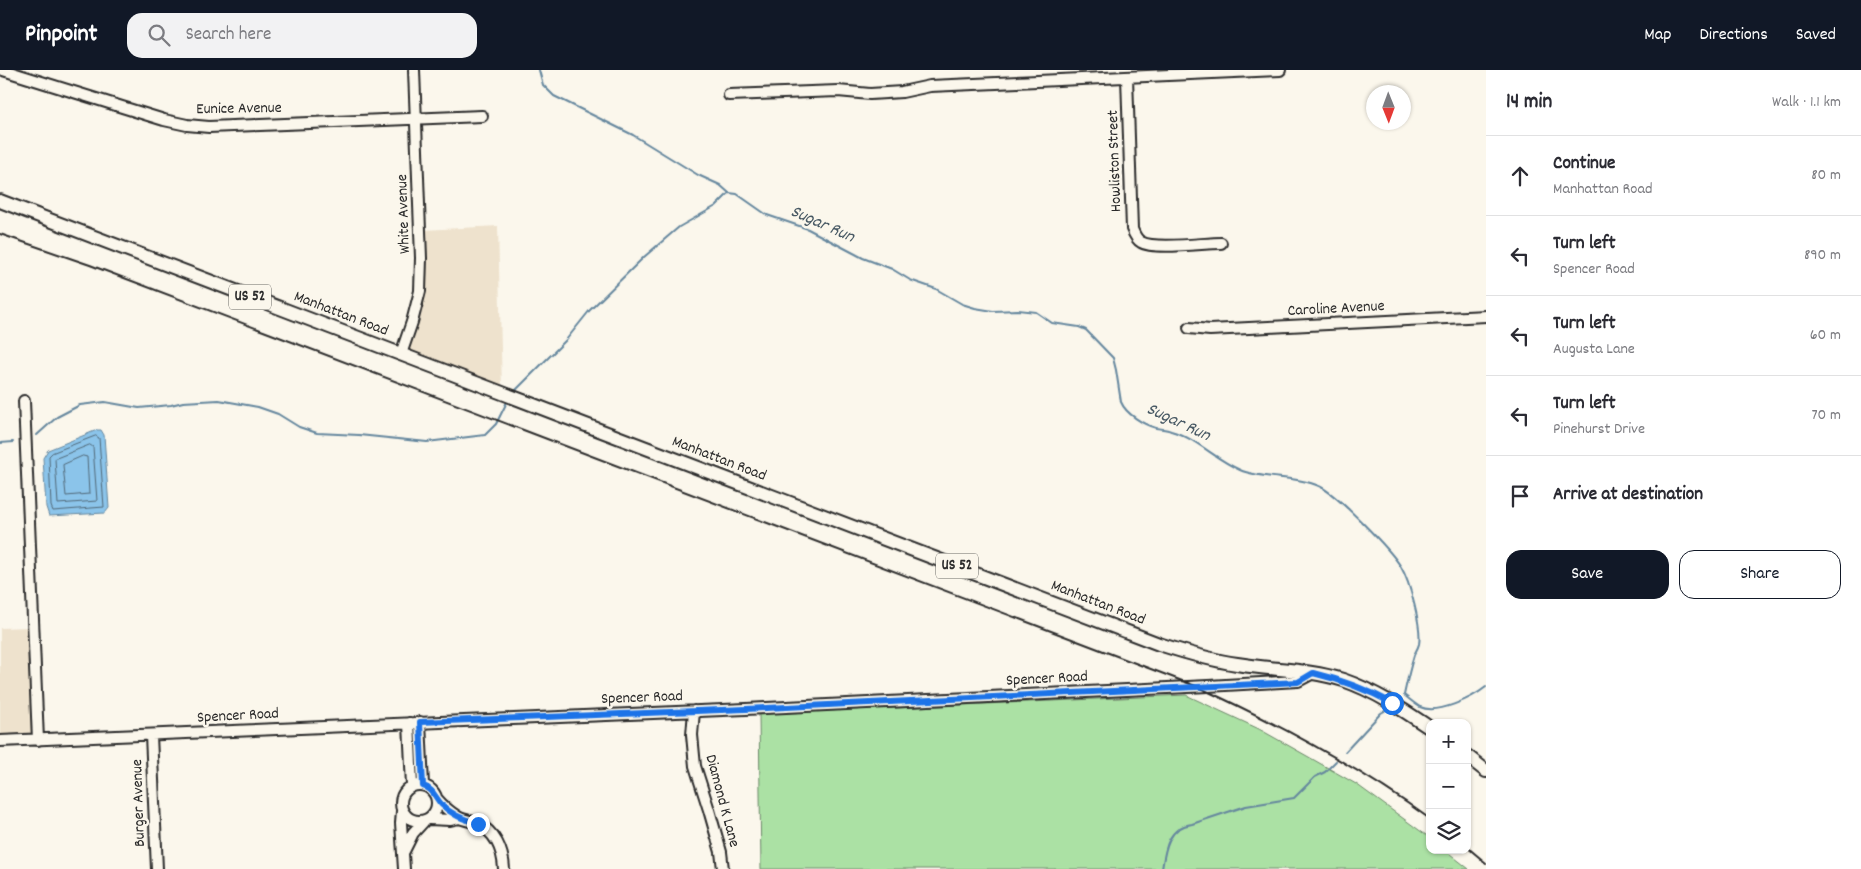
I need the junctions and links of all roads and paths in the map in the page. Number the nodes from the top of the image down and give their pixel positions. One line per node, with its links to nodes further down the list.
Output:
1 (3, 70): 7 (street, Eunice Avenue)
2 (414, 70): 7 (street, White Avenue)
3 (1280, 70): 4 (street)
4 (1127, 77): 5 (street); 9 (street, Howliston Street)
5 (729, 95)
6 (482, 116): 7 (street, Eunice Avenue)
7 (415, 117): 12 (street, White Avenue)
8 (0, 201): 12 (main road, Manhattan Road / US 52)
9 (1221, 242)
10 (1486, 316): 11 (street, Caroline Avenue)
11 (1189, 328)
12 (401, 354): 14 (main road, Manhattan Road / US 52)
13 (24, 401): 19 (street)
14 (1313, 673): 15 (street, Spencer Road); 17 (main road, Manhattan Road / US 52)
15 (694, 710): 16 (street, Spencer Road); 33 (street, Diamond K Lane)
16 (414, 722): 18 (street, Spencer Road); 23 (street); 24 (street)
17 (1426, 725)
18 (151, 735): 19 (street, Spencer Road); 30 (street, Burger Avenue)
19 (38, 740): 20 (street, Spencer Road)
20 (0, 741)
21 (1471, 759): 22 (main road)
22 (1486, 771)
23 (412, 786): 24 (street); 26 (street)
24 (423, 786): 25 (street)
25 (437, 798): 27 (street); 28 (street)
26 (402, 811): 28 (street); 29 (street)
27 (459, 818): 28 (street); 32 (street)
28 (426, 820): 29 (street)
29 (403, 852): 31 (street)
30 (156, 869)
31 (404, 869)
32 (504, 869)
33 (723, 869)

